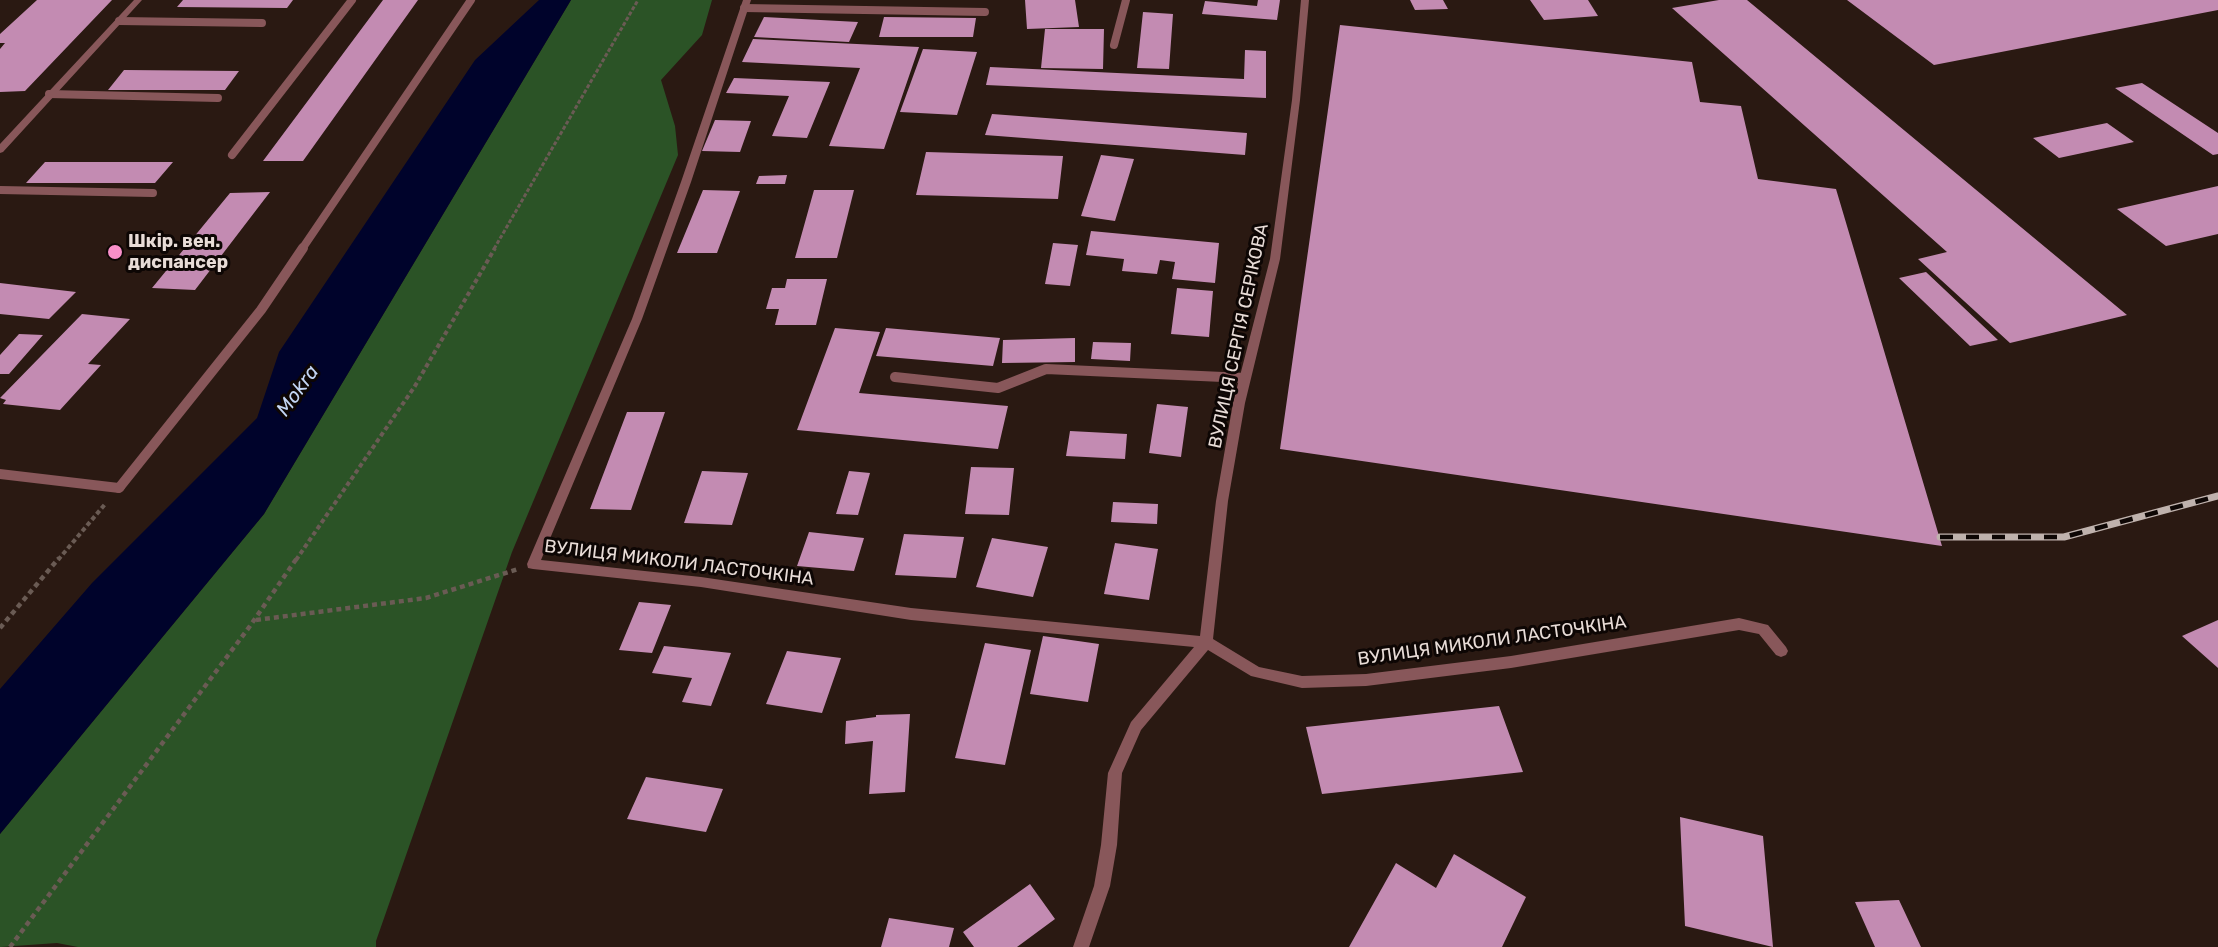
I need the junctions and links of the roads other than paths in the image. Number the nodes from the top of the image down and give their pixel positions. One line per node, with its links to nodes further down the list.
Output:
1 (138, 0): 8 (street)
2 (352, 0): 14 (lane)
3 (471, 0): 20 (lane)
4 (1126, 0): 10 (lane)
5 (1305, 0): 18 (street, ВУЛИЦЯ СЕРГІЯ СЕРІКОВА)
6 (746, 4): 7 (lane); 21 (street, ВУЛИЦЯ МИКОЛИ ЛАСТОЧКІНА)
7 (985, 12)
8 (118, 21): 9 (lane); 11 (street)
9 (262, 23)
10 (1114, 45)
11 (49, 94): 12 (lane); 13 (street)
12 (218, 98)
13 (0, 150)
14 (232, 155)
15 (0, 190): 16 (lane)
16 (153, 193)
17 (895, 377): 18 (lane)
18 (1245, 378): 21 (street, ВУЛИЦЯ СЕРГІЯ СЕРІКОВА)
19 (0, 474): 20 (street)
20 (119, 488)
21 (1206, 642): 22 (street, ВУЛИЦЯ МИКОЛИ ЛАСТОЧКІНА); 23 (street)
22 (1781, 651)
23 (1082, 947)

